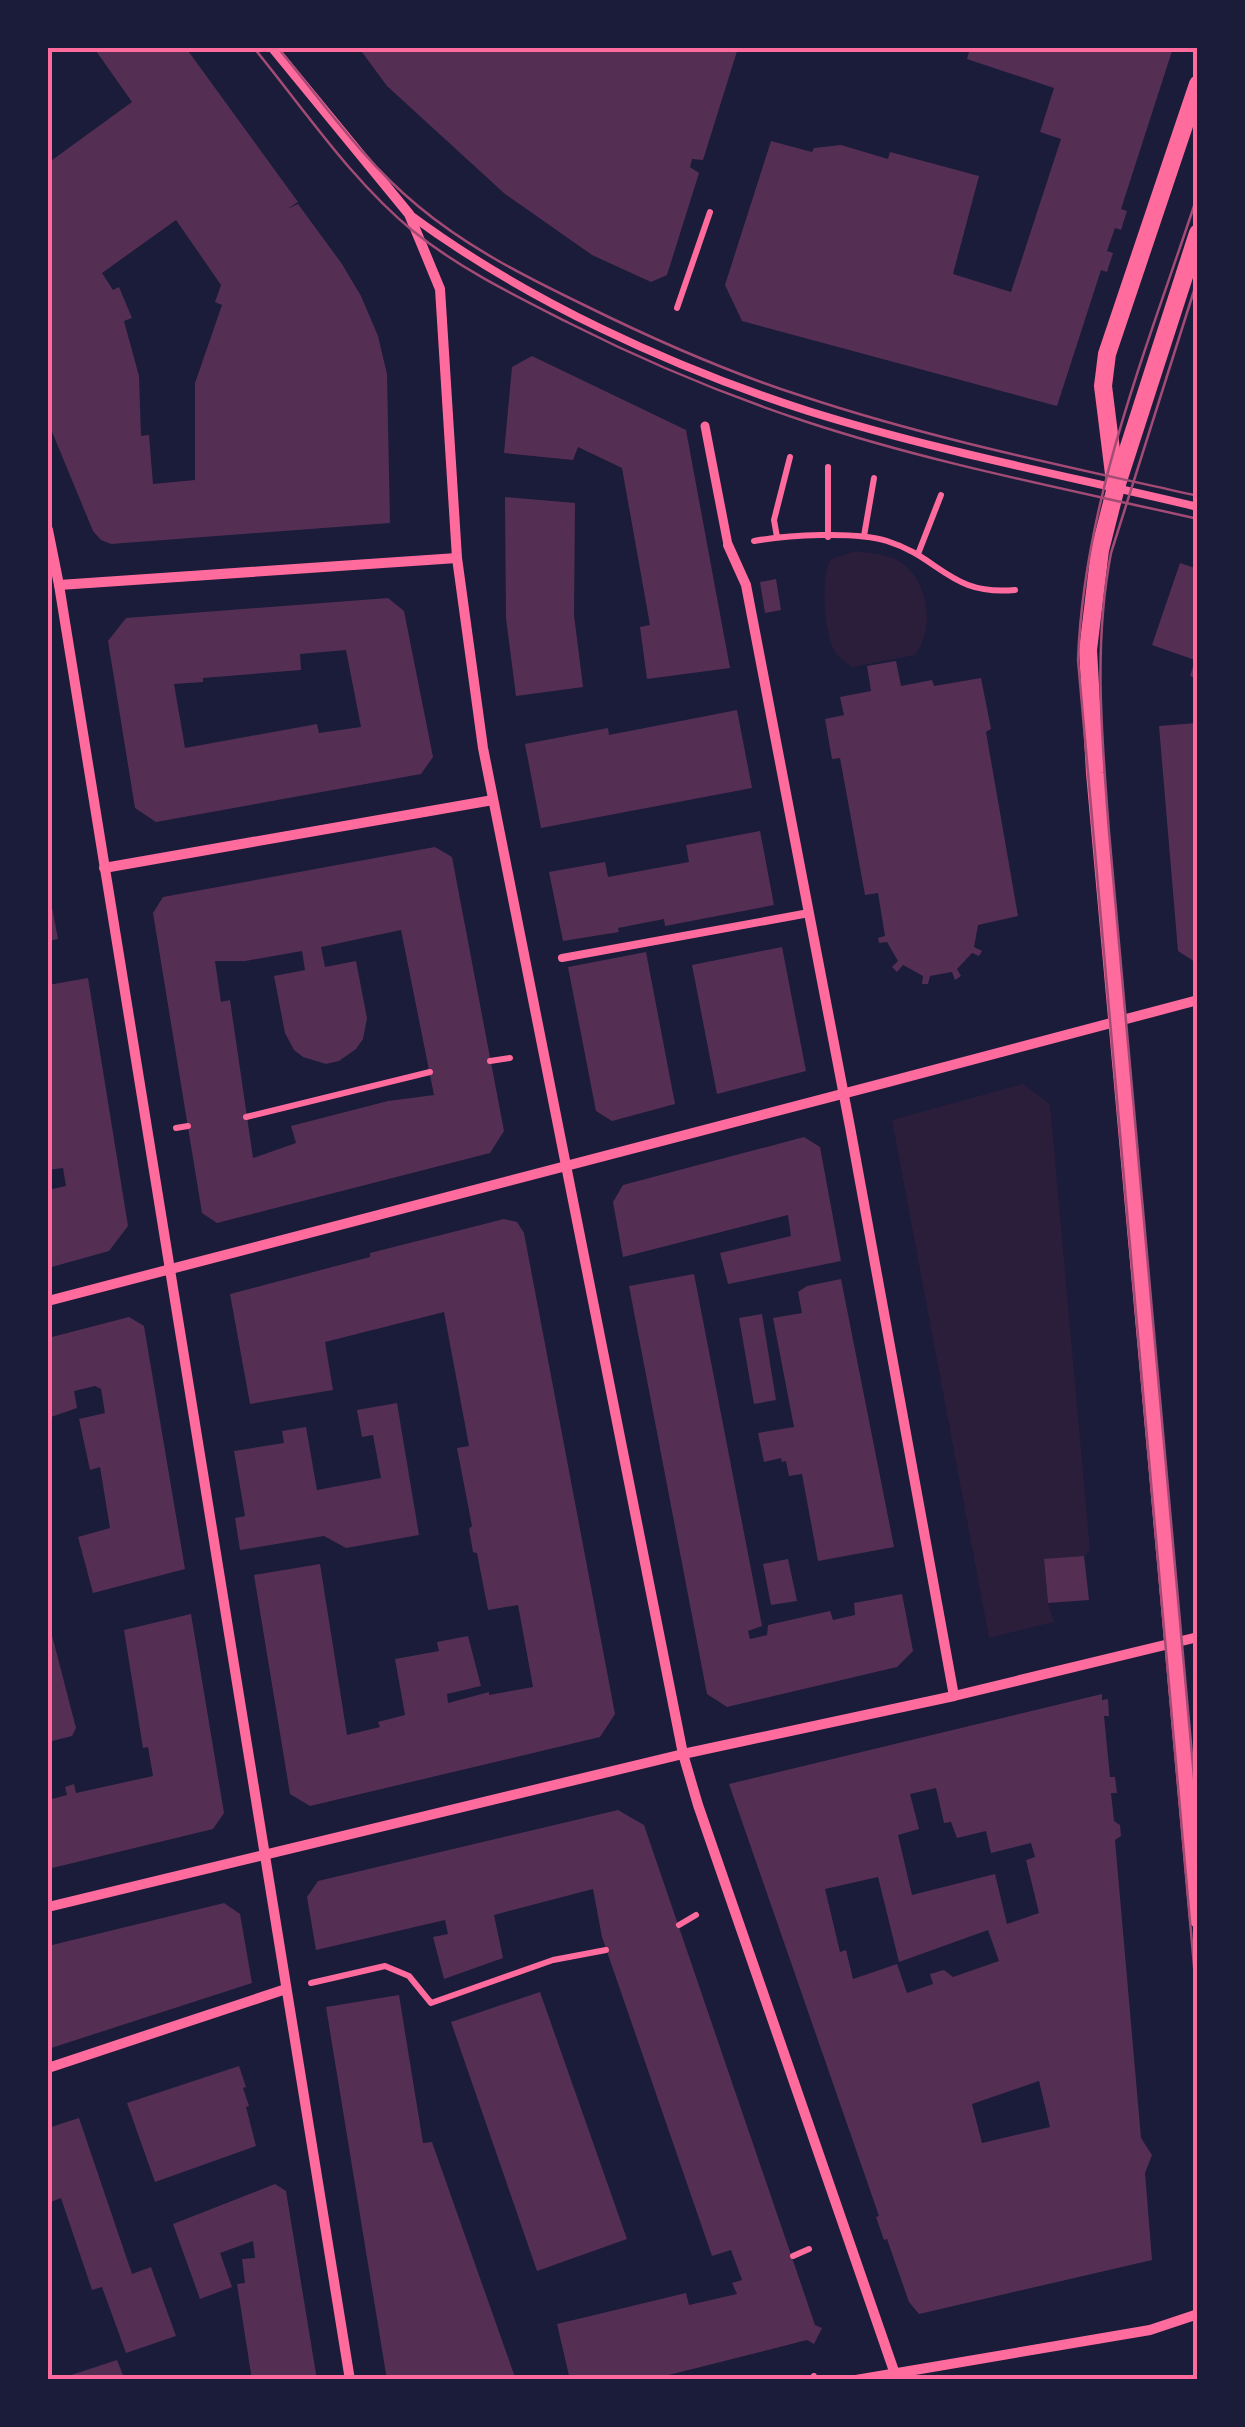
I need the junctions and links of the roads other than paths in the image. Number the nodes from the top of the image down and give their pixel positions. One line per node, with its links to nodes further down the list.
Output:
1 (273, 48): 3 (street)
2 (1198, 84): 6 (street)
3 (410, 214): 6 (lane); 10 (street)
4 (1198, 233): 6 (street)
5 (705, 426): 9 (street)
6 (1116, 487): 7 (lane); 17 (street)
7 (1198, 507)
8 (48, 530): 11 (street)
9 (728, 545): 14 (street)
10 (457, 558): 11 (street); 12 (street)
11 (60, 585): 13 (street)
12 (493, 800): 13 (street); 19 (street)
13 (104, 868): 20 (street)
14 (809, 914): 15 (lane); 18 (street)
15 (562, 958)
16 (1198, 1000): 17 (street)
17 (1118, 1024): 18 (street); 23 (street)
18 (843, 1092): 19 (street); 24 (street)
19 (566, 1166): 20 (street); 25 (street)
20 (169, 1270): 21 (street); 26 (street)
21 (48, 1301)
22 (1198, 1637): 23 (street)
23 (1173, 1644): 24 (street); 28 (street)
24 (954, 1696): 25 (street)
25 (683, 1754): 26 (street); 32 (street)
26 (265, 1857): 27 (street); 29 (street)
27 (48, 1908)
28 (1198, 1920)
29 (286, 1989): 30 (street); 33 (street)
30 (48, 2068)
31 (1198, 2314): 32 (street)
32 (895, 2374): 34 (street)
33 (350, 2380)
34 (856, 2380)

